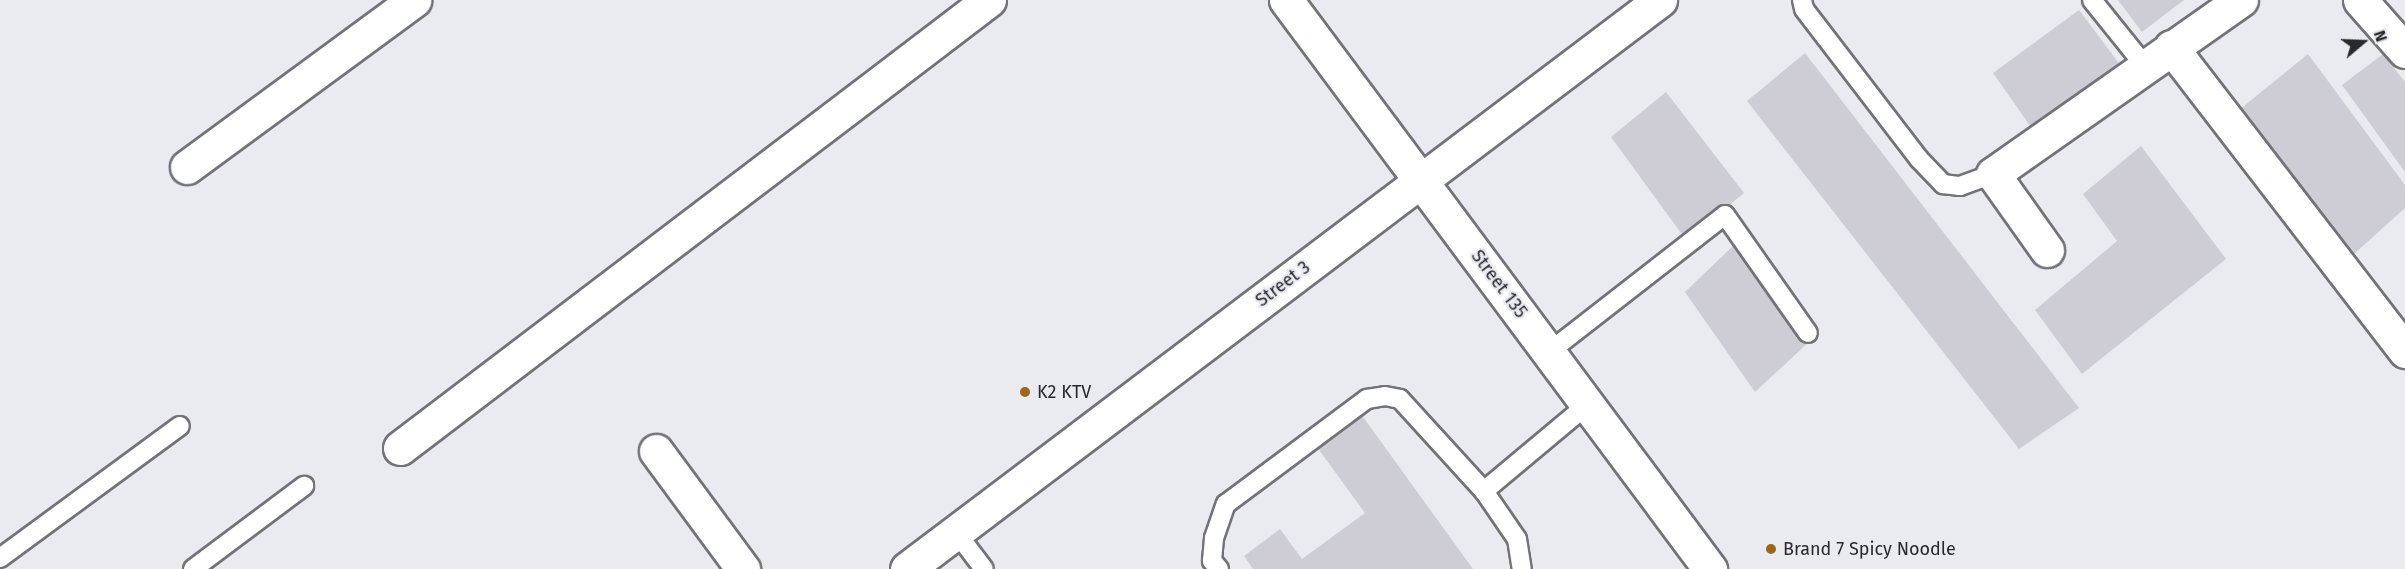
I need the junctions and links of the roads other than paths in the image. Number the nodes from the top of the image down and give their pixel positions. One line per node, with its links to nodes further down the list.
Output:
1 (414, 0): 12 (street)
2 (989, 0): 21 (street)
3 (1286, 0): 14 (street, Street 135)
4 (1659, 0): 14 (street, Street 3)
5 (1802, 0): 13 (lane)
6 (2092, 0): 11 (lane)
7 (2241, 0): 9 (street)
8 (2360, 0): 10 (street)
9 (2171, 47): 11 (street); 17 (street)
10 (2405, 51)
11 (2145, 66): 13 (street)
12 (187, 167)
13 (1993, 174): 15 (street)
14 (1422, 180): 18 (street, Street 135); 25 (street, Street 3)
15 (2047, 250)
16 (1808, 333): 18 (lane)
17 (2405, 351)
18 (1549, 352): 19 (street, Street 135)
19 (1588, 404): 24 (lane); 33 (street, Street 135)
20 (180, 426): 26 (lane)
21 (400, 448)
22 (656, 451): 28 (street)
23 (304, 486): 27 (lane)
24 (1484, 491): 31 (lane); 32 (lane)
25 (957, 532): 29 (street, Street 3); 30 (lane)
26 (0, 558)
27 (193, 569)
28 (743, 569)
29 (907, 569)
30 (984, 569)
31 (1219, 569)
32 (1522, 569)
33 (1710, 569)

